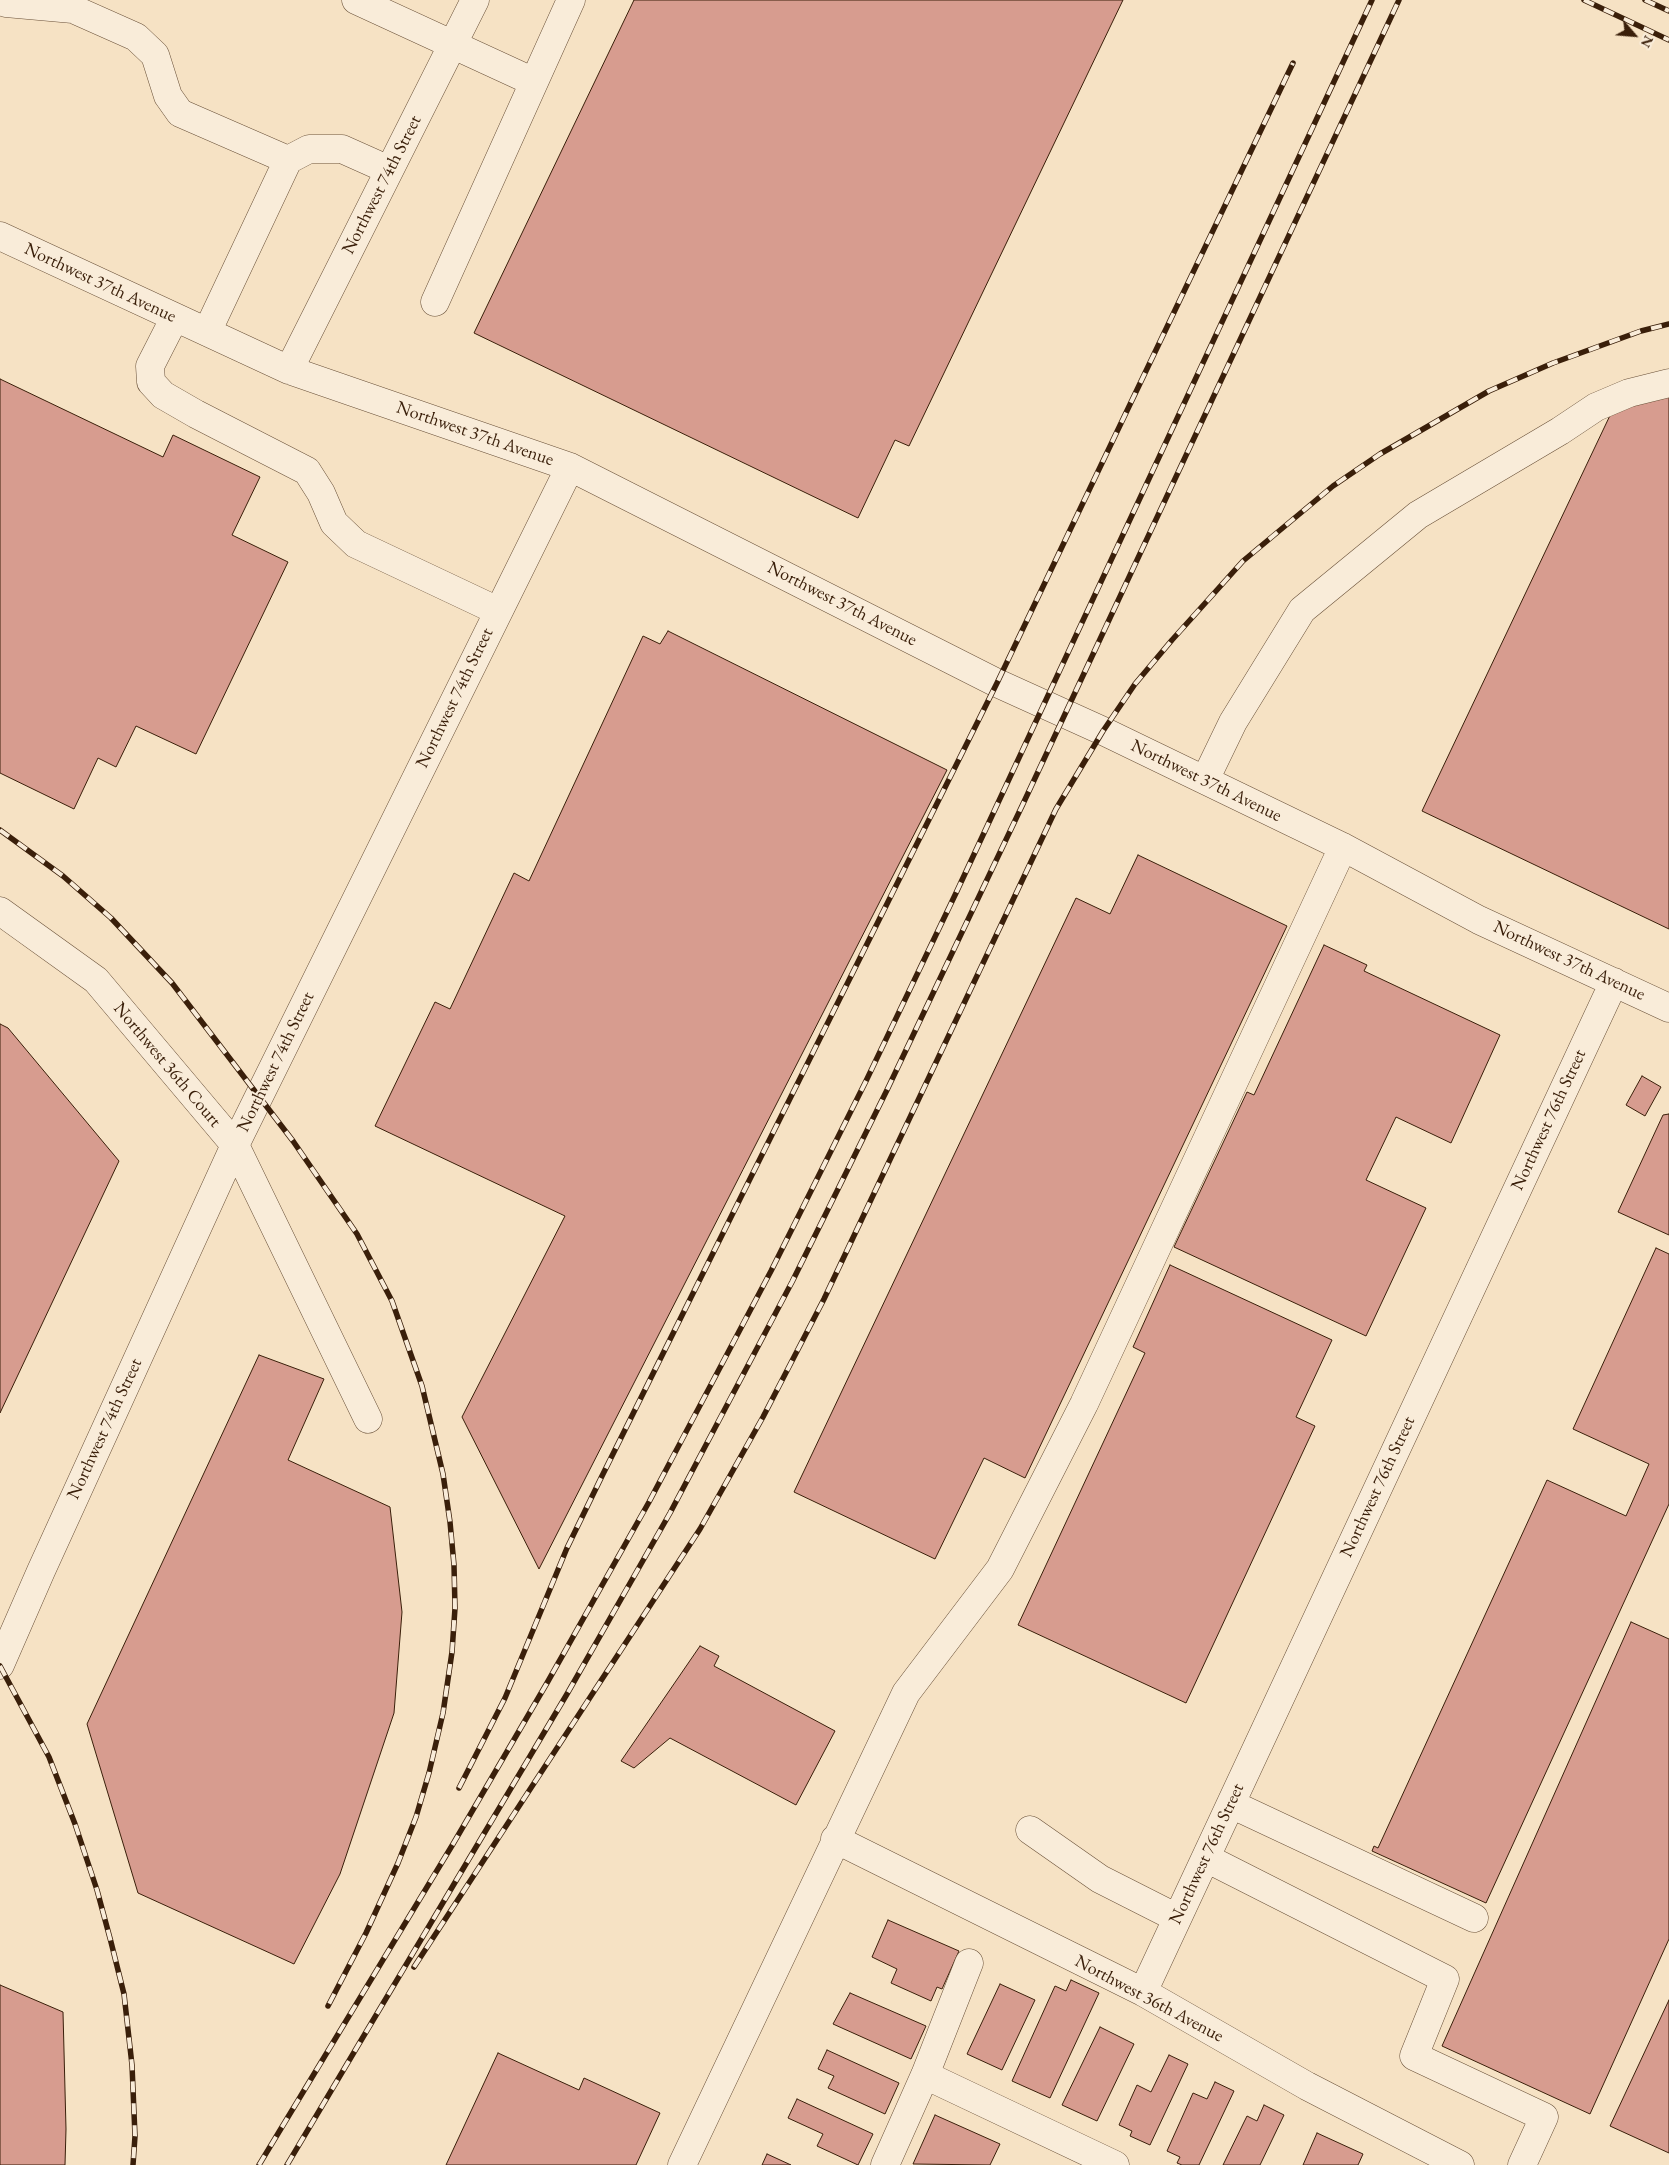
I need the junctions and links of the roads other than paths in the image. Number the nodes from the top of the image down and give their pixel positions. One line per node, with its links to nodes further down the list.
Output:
1 (356, 0): 5 (street)
2 (475, 0): 5 (street, Northwest 74th Street)
3 (571, 0): 6 (street)
4 (2, 6): 7 (street)
5 (452, 45): 6 (street); 8 (street, Northwest 74th Street)
6 (534, 82): 10 (street)
7 (288, 160): 8 (street); 12 (street)
8 (389, 170): 13 (street, Northwest 74th Street)
9 (0, 236): 11 (street, Northwest 37th Avenue)
10 (435, 302)
11 (175, 317): 12 (street, Northwest 37th Avenue); 16 (street)
12 (208, 332): 13 (street, Northwest 37th Avenue)
13 (289, 370): 15 (street, Northwest 37th Avenue)
14 (1669, 383): 17 (street)
15 (570, 467): 16 (street, Northwest 74th Street); 17 (street, Northwest 37th Avenue)
16 (498, 612): 22 (street, Northwest 74th Street)
17 (1205, 780): 18 (street, Northwest 37th Avenue)
18 (1343, 846): 20 (street, Northwest 37th Avenue); 27 (street)
19 (0, 911): 22 (street, Northwest 36th Court)
20 (1614, 982): 21 (street, Northwest 37th Avenue); 25 (street, Northwest 76th Street)
21 (1669, 1008)
22 (235, 1145): 23 (street, Northwest 36th Court); 24 (street, Northwest 74th Street)
23 (368, 1419)
24 (0, 1665)
25 (1231, 1804): 28 (street, Northwest 76th Street); 30 (street)
26 (1030, 1830): 29 (street)
27 (835, 1839): 32 (street, Northwest 36th Avenue); 34 (street)
28 (1206, 1858): 29 (street, Northwest 76th Street); 38 (street)
29 (1178, 1918): 32 (street, Northwest 76th Street)
30 (1474, 1918)
31 (970, 1963): 33 (street)
32 (1143, 1992): 37 (street, Northwest 36th Avenue)
33 (925, 2075): 35 (street); 36 (street)
34 (682, 2165)
35 (885, 2165)
36 (1115, 2165)
37 (1460, 2165)
38 (1522, 2165)

